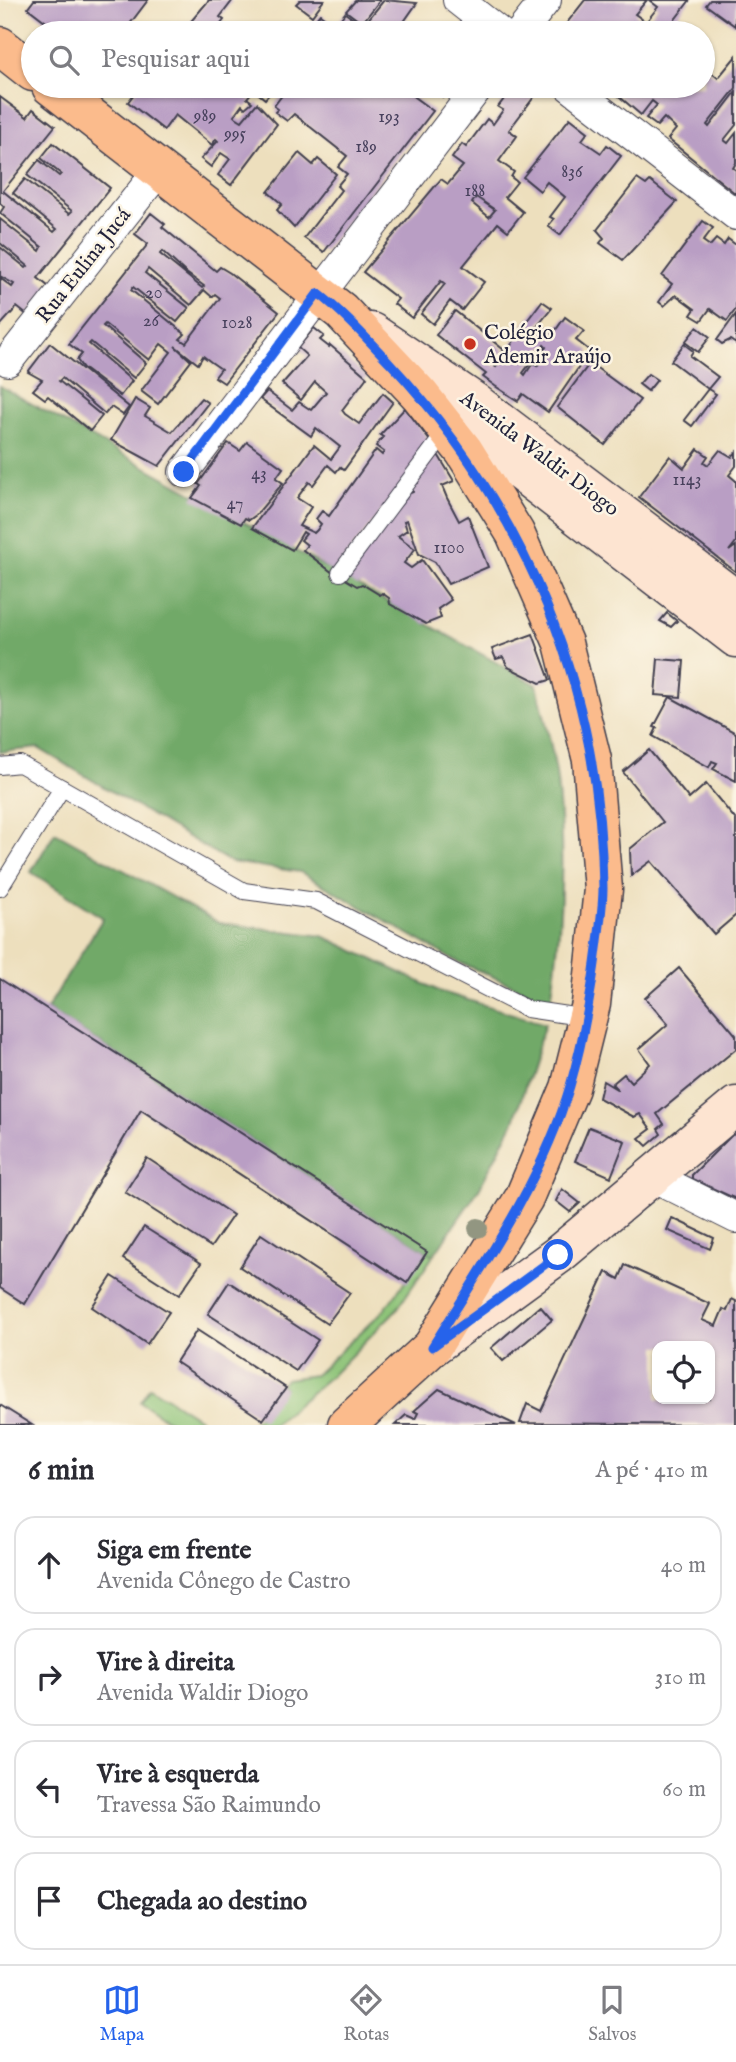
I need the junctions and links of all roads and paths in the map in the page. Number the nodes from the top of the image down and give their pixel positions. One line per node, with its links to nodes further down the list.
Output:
1 (458, 0): 3 (street)
2 (546, 0): 4 (street)
3 (485, 21)
4 (529, 21)
5 (0, 46): 6 (main road)
6 (21, 63)
7 (66, 98): 10 (main road, Avenida Waldir Diogo)
8 (471, 98): 12 (street)
9 (585, 98): 11 (street)
10 (159, 170): 12 (main road, Avenida Waldir Diogo); 13 (street, Rua Eulina Jucá)
11 (736, 215)
12 (330, 302): 14 (main road, Avenida Waldir Diogo); 16 (street); 18 (street, Avenida Waldir Diogo)
13 (8, 361)
14 (419, 395): 15 (main road, Avenida Waldir Diogo); 19 (street, Avenida Waldir Diogo)
15 (447, 430): 17 (lane); 23 (main road, Avenida Waldir Diogo)
16 (184, 472)
17 (340, 573)
18 (736, 600)
19 (736, 638)
20 (0, 766): 21 (lane)
21 (62, 788): 22 (lane); 23 (lane)
22 (0, 888)
23 (587, 1018): 27 (main road, Avenida Waldir Diogo)
24 (736, 1106): 25 (street)
25 (652, 1177): 26 (street); 27 (street)
26 (736, 1218)
27 (432, 1347): 28 (main road, Avenida Waldir Diogo)
28 (347, 1425)

